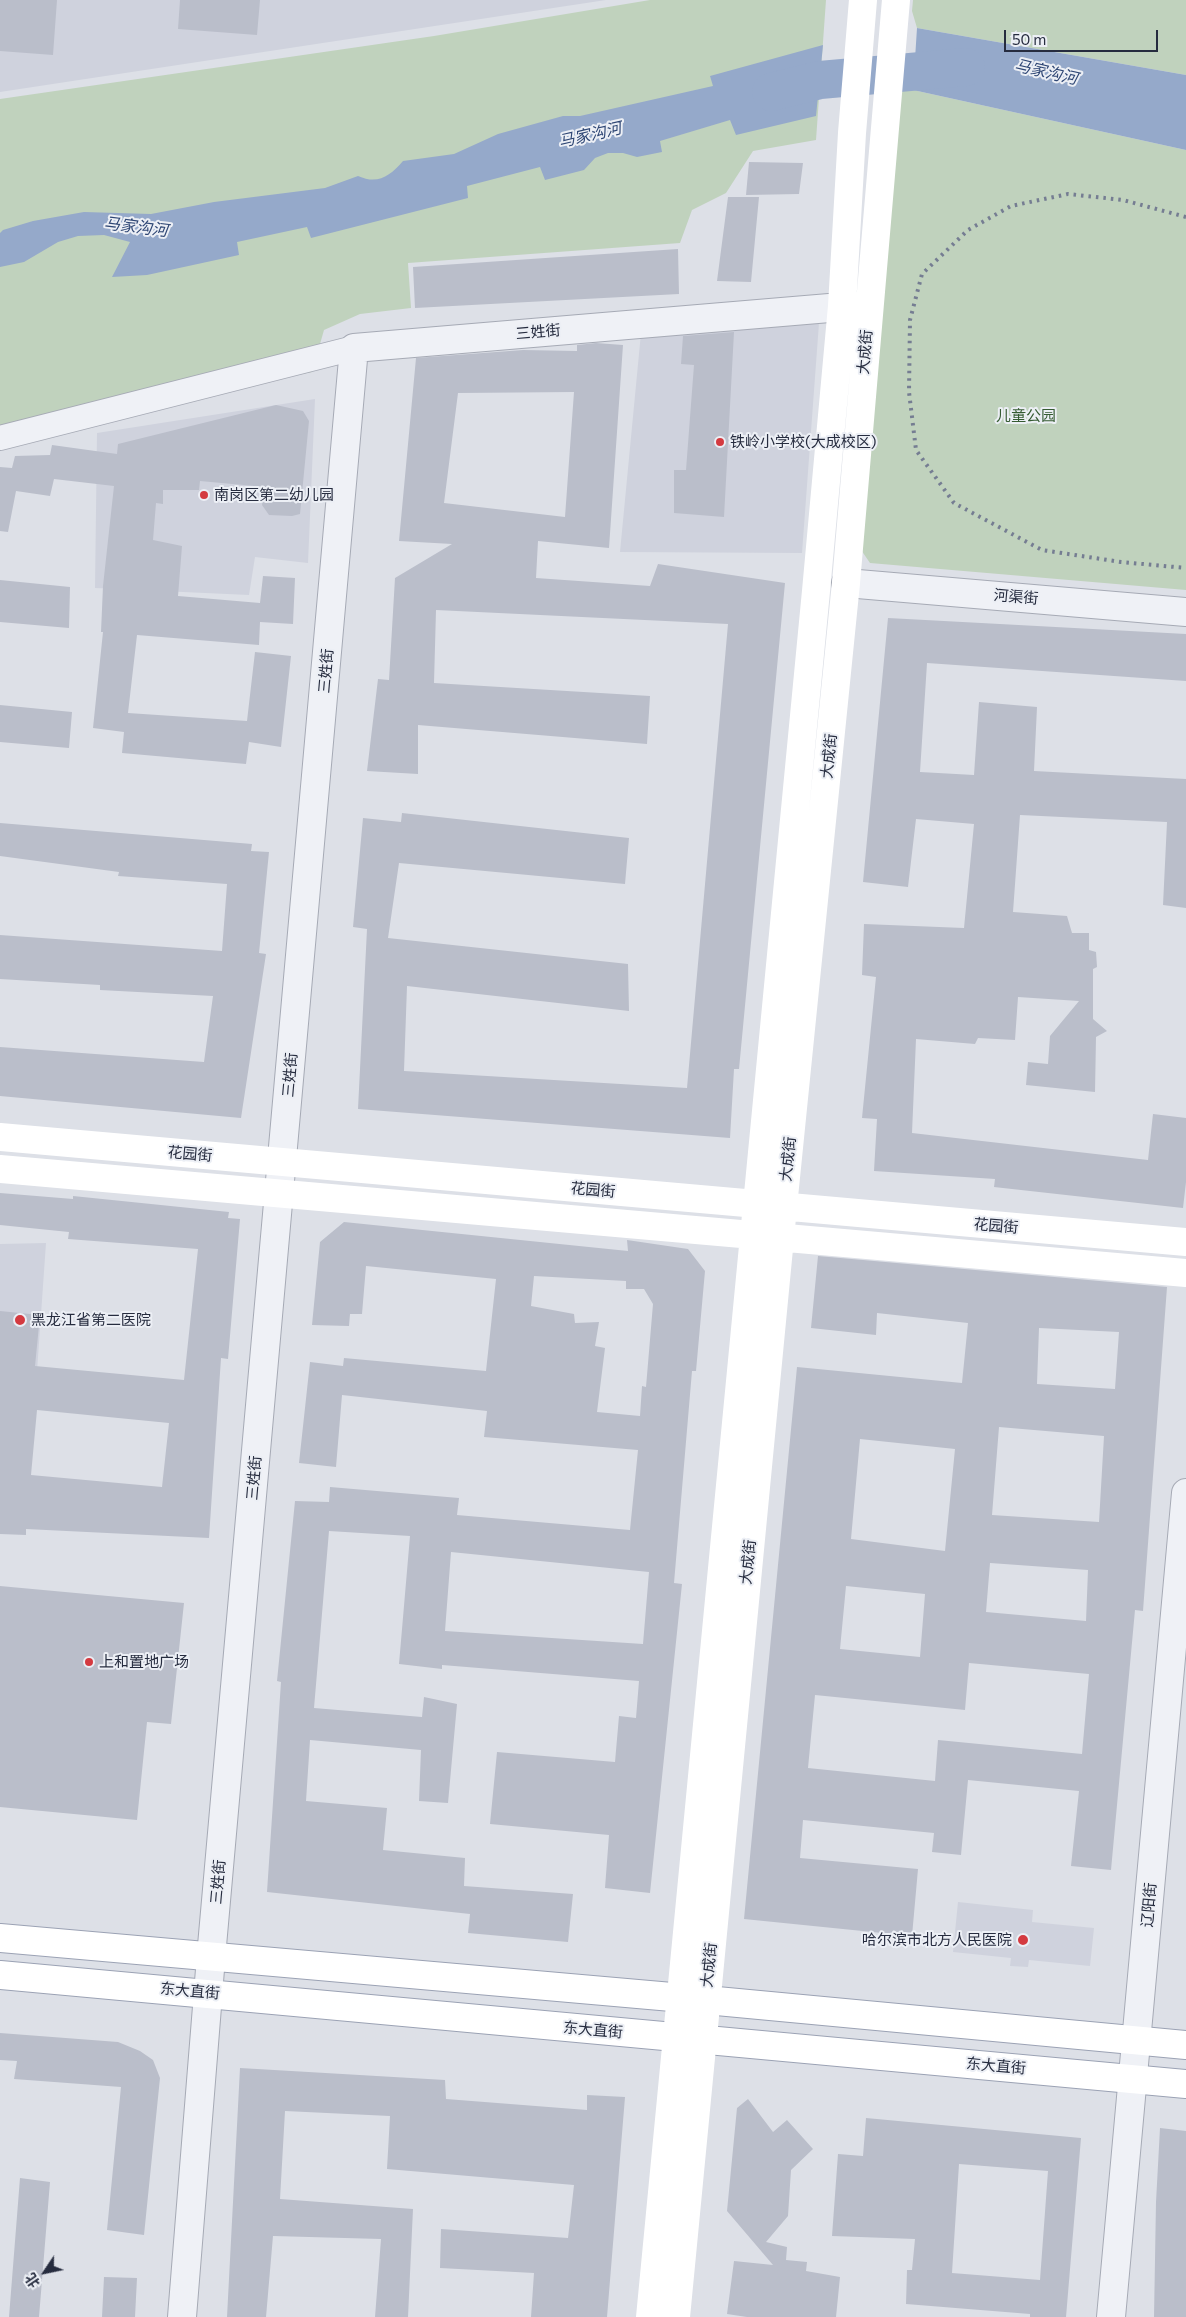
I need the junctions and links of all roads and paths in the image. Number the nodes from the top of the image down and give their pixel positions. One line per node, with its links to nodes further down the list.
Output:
1 (864, 0): 4 (main road, 大成街)
2 (896, 0): 3 (main road, 大成街)
3 (869, 305): 4 (street, 三姓街); 7 (main road, 大成街)
4 (842, 306): 5 (street, 三姓街); 13 (main road, 大成街)
5 (354, 348): 6 (street); 10 (street, 三姓街)
6 (0, 438)
7 (846, 583): 8 (street, 河渠街); 13 (main road, 大成街)
8 (1186, 612)
9 (0, 1138): 10 (main road, 花园街)
10 (283, 1162): 12 (street, 三姓街); 13 (main road, 花园街)
11 (0, 1169): 12 (main road, 花园街)
12 (280, 1193): 14 (main road, 花园街); 19 (street, 三姓街)
13 (770, 1206): 14 (main road, 大成街); 15 (main road, 花园街)
14 (767, 1236): 16 (main road, 花园街); 22 (main road, 大成街)
15 (1186, 1242)
16 (1186, 1273)
17 (1186, 1493): 24 (street, 辽阳街)
18 (0, 1938): 19 (main road)
19 (211, 1957): 21 (street, 三姓街); 22 (main road)
20 (0, 1975): 21 (main road, 东大直街)
21 (209, 1993): 23 (main road, 东大直街); 28 (street, 三姓街)
22 (693, 1999): 23 (main road, 大成街); 24 (main road)
23 (690, 2038): 26 (main road, 东大直街); 29 (main road, 大成街); 30 (main road, 大成街)
24 (1136, 2040): 25 (main road); 26 (street, 辽阳街)
25 (1186, 2044)
26 (1132, 2079): 27 (main road, 东大直街); 31 (street, 辽阳街)
27 (1186, 2084)
28 (182, 2317)
29 (650, 2317)
30 (676, 2317)
31 (1112, 2317)

